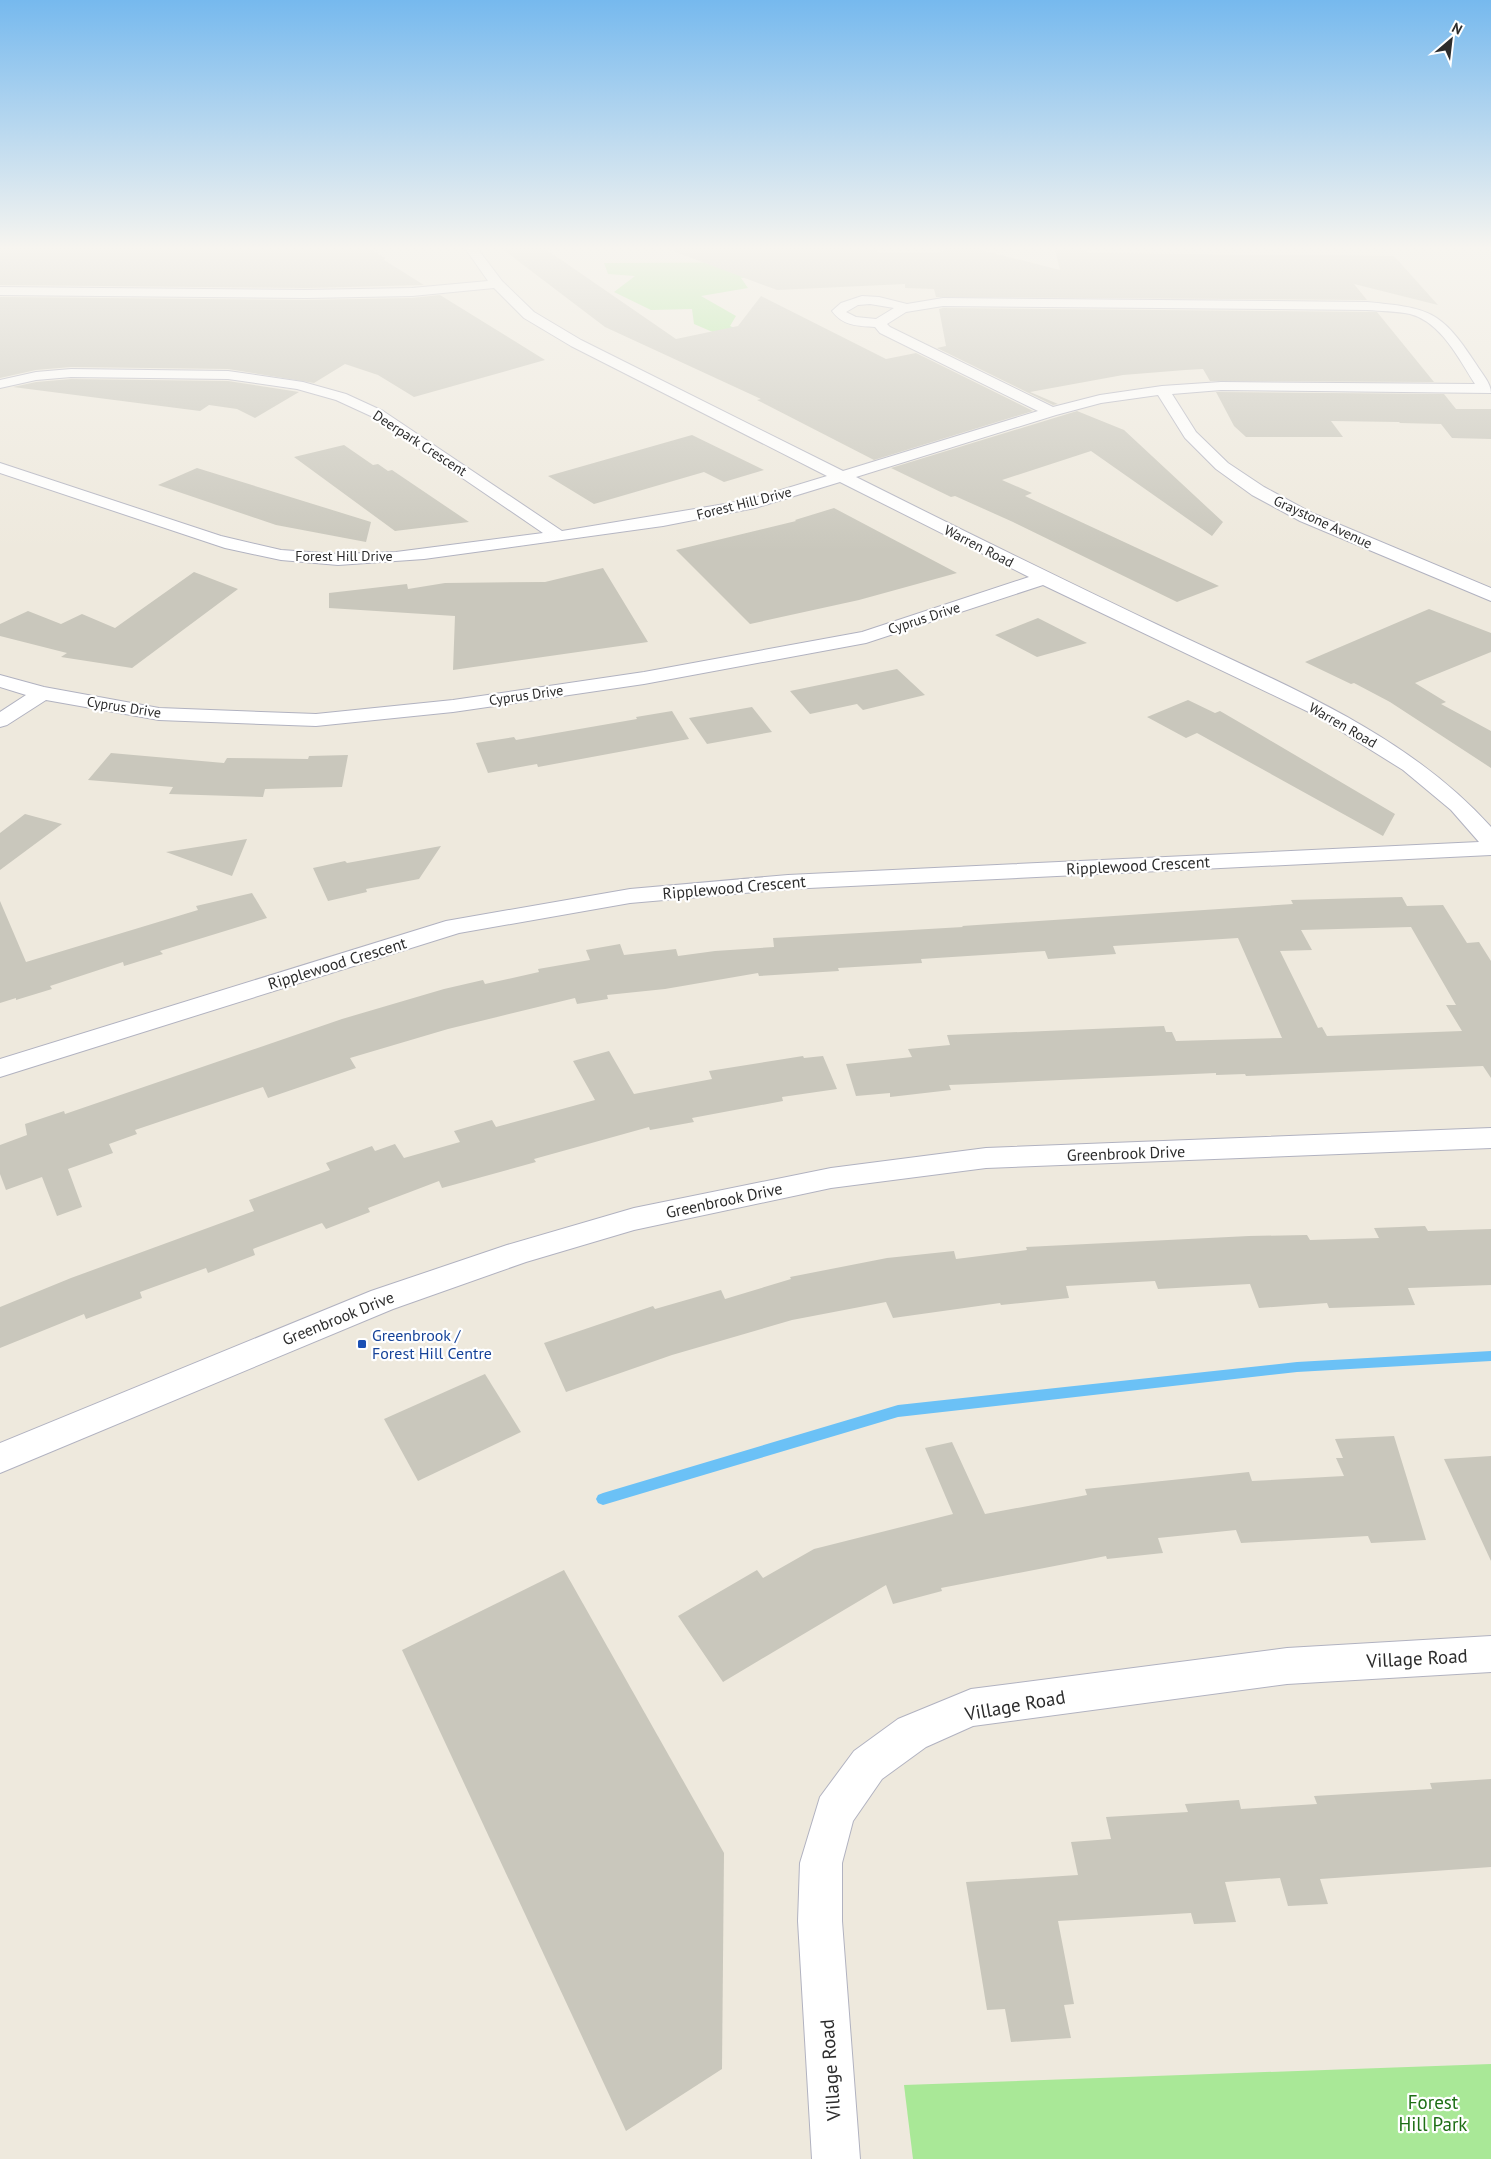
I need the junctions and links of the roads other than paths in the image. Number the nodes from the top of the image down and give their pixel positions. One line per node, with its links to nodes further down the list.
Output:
1 (588, 349): 9 (street, Warren Road)
2 (923, 349): 7 (street)
3 (1458, 349): 5 (street)
4 (0, 384): 10 (street, Deerpark Crescent)
5 (1488, 389): 6 (street, Forest Hill Drive)
6 (1162, 390): 7 (street, Forest Hill Drive); 12 (street, Graystone Avenue)
7 (1052, 412): 9 (street, Forest Hill Drive)
8 (0, 468): 10 (street, Forest Hill Drive)
9 (842, 476): 10 (street, Forest Hill Drive); 11 (street, Warren Road)
10 (558, 536)
11 (1044, 578): 14 (street, Cyprus Drive); 16 (street, Warren Road)
12 (1491, 595)
13 (0, 680): 14 (street, Cyprus Drive)
14 (42, 693): 15 (street)
15 (0, 721)
16 (1491, 841)
17 (1491, 848): 18 (street, Ripplewood Crescent)
18 (0, 1068)
19 (1491, 1138): 20 (street, Greenbrook Drive)
20 (0, 1458)
21 (1491, 1654): 22 (street, Village Road)
22 (836, 2159)

